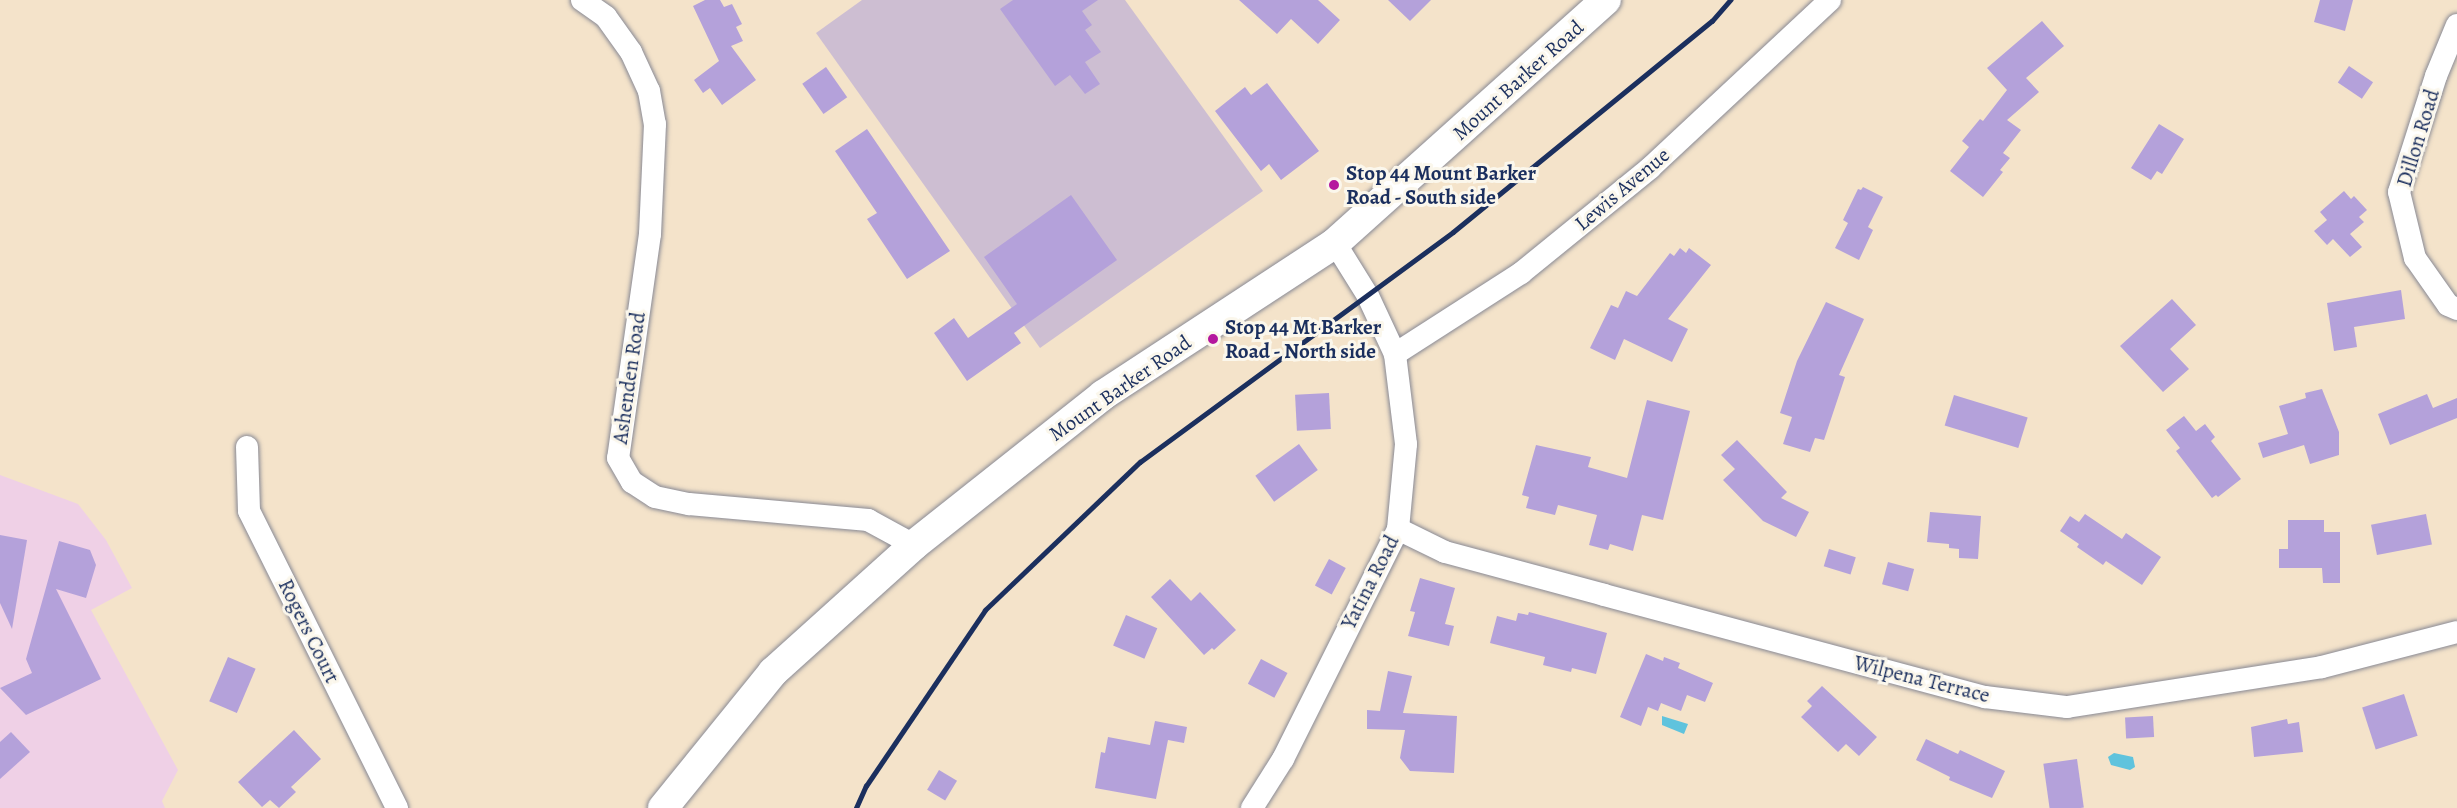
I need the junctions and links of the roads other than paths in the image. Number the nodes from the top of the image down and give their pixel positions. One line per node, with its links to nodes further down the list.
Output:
1 (582, 0): 10 (street, Ashenden Road)
2 (1606, 0): 5 (main road, Mount Barker Road)
3 (1830, 0): 7 (street, Lewis Avenue)
4 (2457, 25): 6 (street, Dillon Road)
5 (1335, 243): 7 (street, Yatina Road); 10 (main road, Mount Barker Road)
6 (2457, 309)
7 (1395, 354): 9 (street, Yatina Road)
8 (247, 447): 12 (street, Rogers Court)
9 (1398, 529): 11 (street, Wilpena Terrace); 14 (street, Yatina Road)
10 (914, 545): 13 (main road, Mount Barker Road)
11 (2457, 632)
12 (396, 808)
13 (663, 808)
14 (1252, 808)

